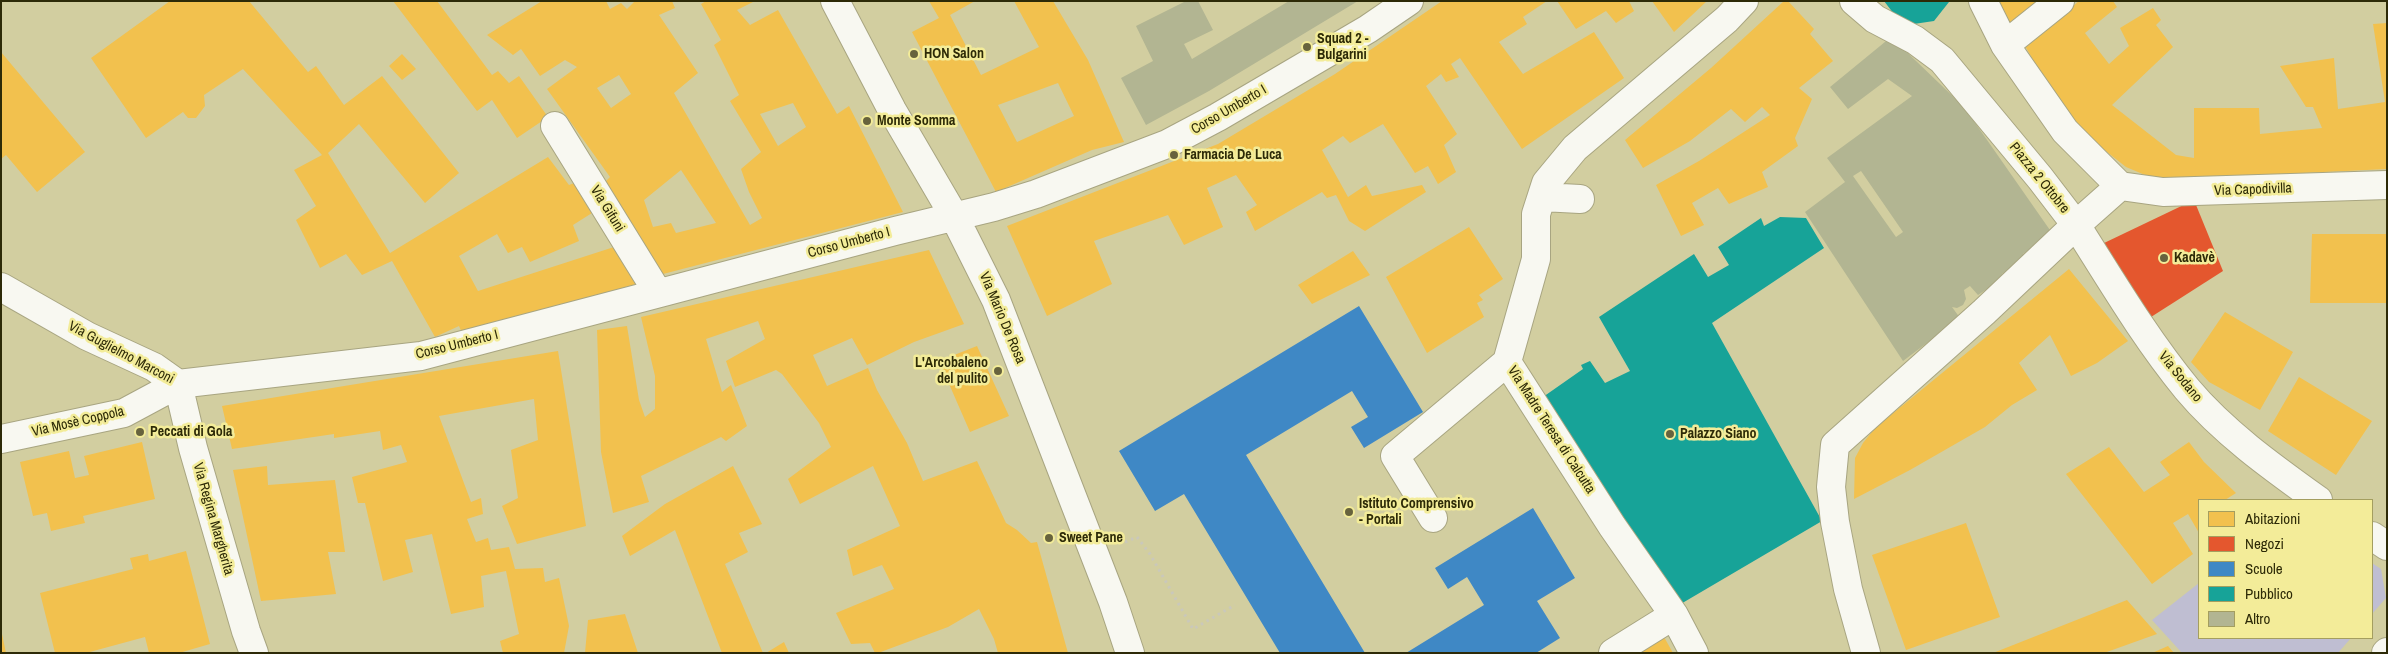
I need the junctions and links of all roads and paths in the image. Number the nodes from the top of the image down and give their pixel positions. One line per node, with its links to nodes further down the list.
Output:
1 (835, 1): 13 (street, Via Mario De Rosa)
2 (1408, 1): 13 (street, Corso Umberto I)
3 (1744, 1): 11 (street, Via Madre Teresa di Calcutta)
4 (1854, 1): 14 (street, Piazza 2 Ottobre)
5 (1983, 1): 7 (street)
6 (2060, 1): 7 (street)
7 (2005, 45): 10 (street)
8 (555, 126): 16 (street, Via Gifuni)
9 (2387, 185): 10 (street, Via Capodivilla)
10 (2120, 186): 14 (street, Piazza 2 Ottobre)
11 (1542, 197): 12 (street); 17 (street, Via Madre Teresa di Calcutta)
12 (1580, 199)
13 (954, 216): 16 (street, Corso Umberto I); 29 (street, Via Mario De Rosa)
14 (2076, 225): 21 (street, Via Sodano); 32 (street)
15 (1, 287): 19 (street, Via Guglielmo Marconi)
16 (658, 294): 18 (street, Corso Umberto I)
17 (1507, 362): 22 (street); 27 (street, Via Madre Teresa di Calcutta)
18 (250, 377): 19 (street, Via Guglielmo Marconi)
19 (178, 384): 20 (street, Via Mosè Coppola); 28 (street, Via Regina Margherita)
20 (1, 439)
21 (2316, 499)
22 (1433, 518)
23 (2373, 537): 24 (street)
24 (2387, 546)
25 (1150, 554): 26 (path)
26 (1235, 605)
27 (1674, 615): 30 (street); 31 (street, Via Madre Teresa di Calcutta)
28 (254, 653)
29 (1130, 653)
30 (1613, 653)
31 (1694, 653)
32 (1866, 653)

